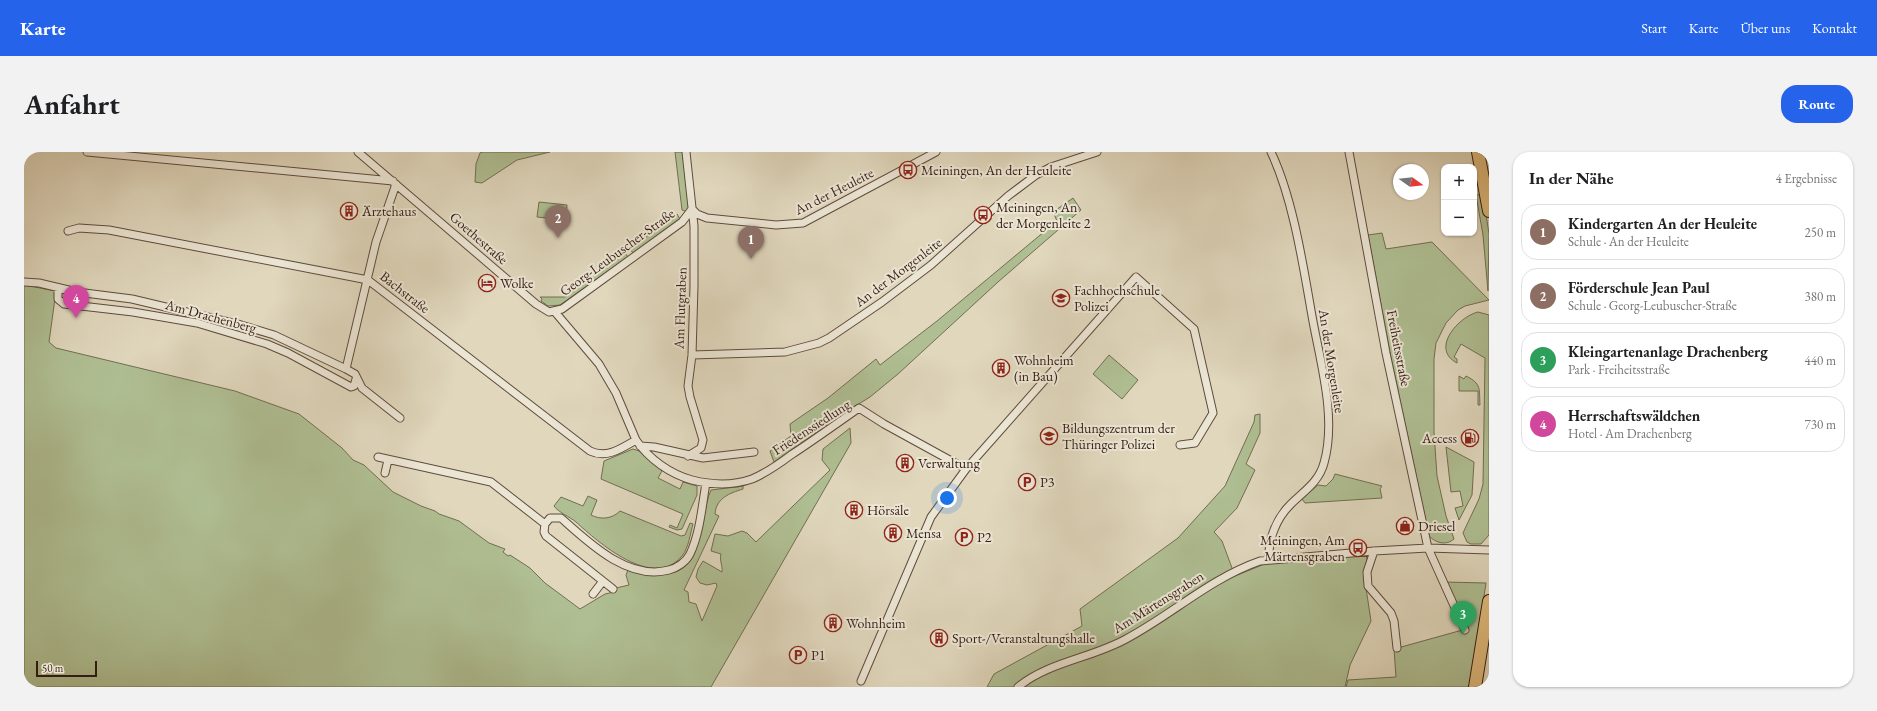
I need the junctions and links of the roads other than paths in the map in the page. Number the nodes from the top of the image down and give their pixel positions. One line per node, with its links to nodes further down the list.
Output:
1 (87, 152): 9 (street)
2 (358, 152): 9 (street, Goethestraße)
3 (686, 152): 10 (street, Am Flutgraben)
4 (936, 152): 10 (street, An der Heuleite)
5 (1097, 152): 17 (street, An der Morgenleite)
6 (1271, 152): 34 (street, An der Morgenleite)
7 (1349, 152): 31 (street, Freiheitsstraße)
8 (1478, 152): 11 (main road)
9 (394, 182): 13 (street); 16 (street, Goethestraße)
10 (692, 209): 16 (street, Georg-Leubuscher-Straße); 17 (street, Am Flutgraben)
11 (1489, 211)
12 (68, 231): 13 (street, Bachstraße)
13 (368, 280): 18 (street); 21 (street, Bachstraße)
14 (24, 282): 15 (street, Am Drachenberg)
15 (58, 288): 18 (street, Am Drachenberg); 19 (street, Am Drachenberg)
16 (555, 312): 21 (street, Goethestraße)
17 (692, 355): 24 (street, Am Flutgraben)
18 (346, 368): 19 (street, Am Drachenberg)
19 (356, 379): 20 (street, Am Drachenberg)
20 (400, 418)
21 (638, 443): 24 (street); 29 (street, Goethestraße)
22 (1180, 445): 27 (street)
23 (754, 452): 24 (street)
24 (688, 456)
25 (378, 457): 26 (street)
26 (388, 460): 28 (street); 30 (street)
27 (966, 469): 29 (street, Friedenssiedlung); 41 (street)
28 (385, 473)
29 (706, 483): 30 (street)
30 (545, 524): 35 (street)
31 (1428, 548): 32 (street); 33 (street); 39 (street, Freiheitsstraße)
32 (1489, 550)
33 (1374, 551): 34 (street); 40 (street)
34 (1269, 560): 42 (street, Am Märtensgraben)
35 (603, 581): 36 (street); 37 (street)
36 (613, 589)
37 (593, 594)
38 (1489, 601): 43 (main road)
39 (1465, 630)
40 (1397, 648)
41 (861, 680)
42 (1018, 687)
43 (1475, 687)

